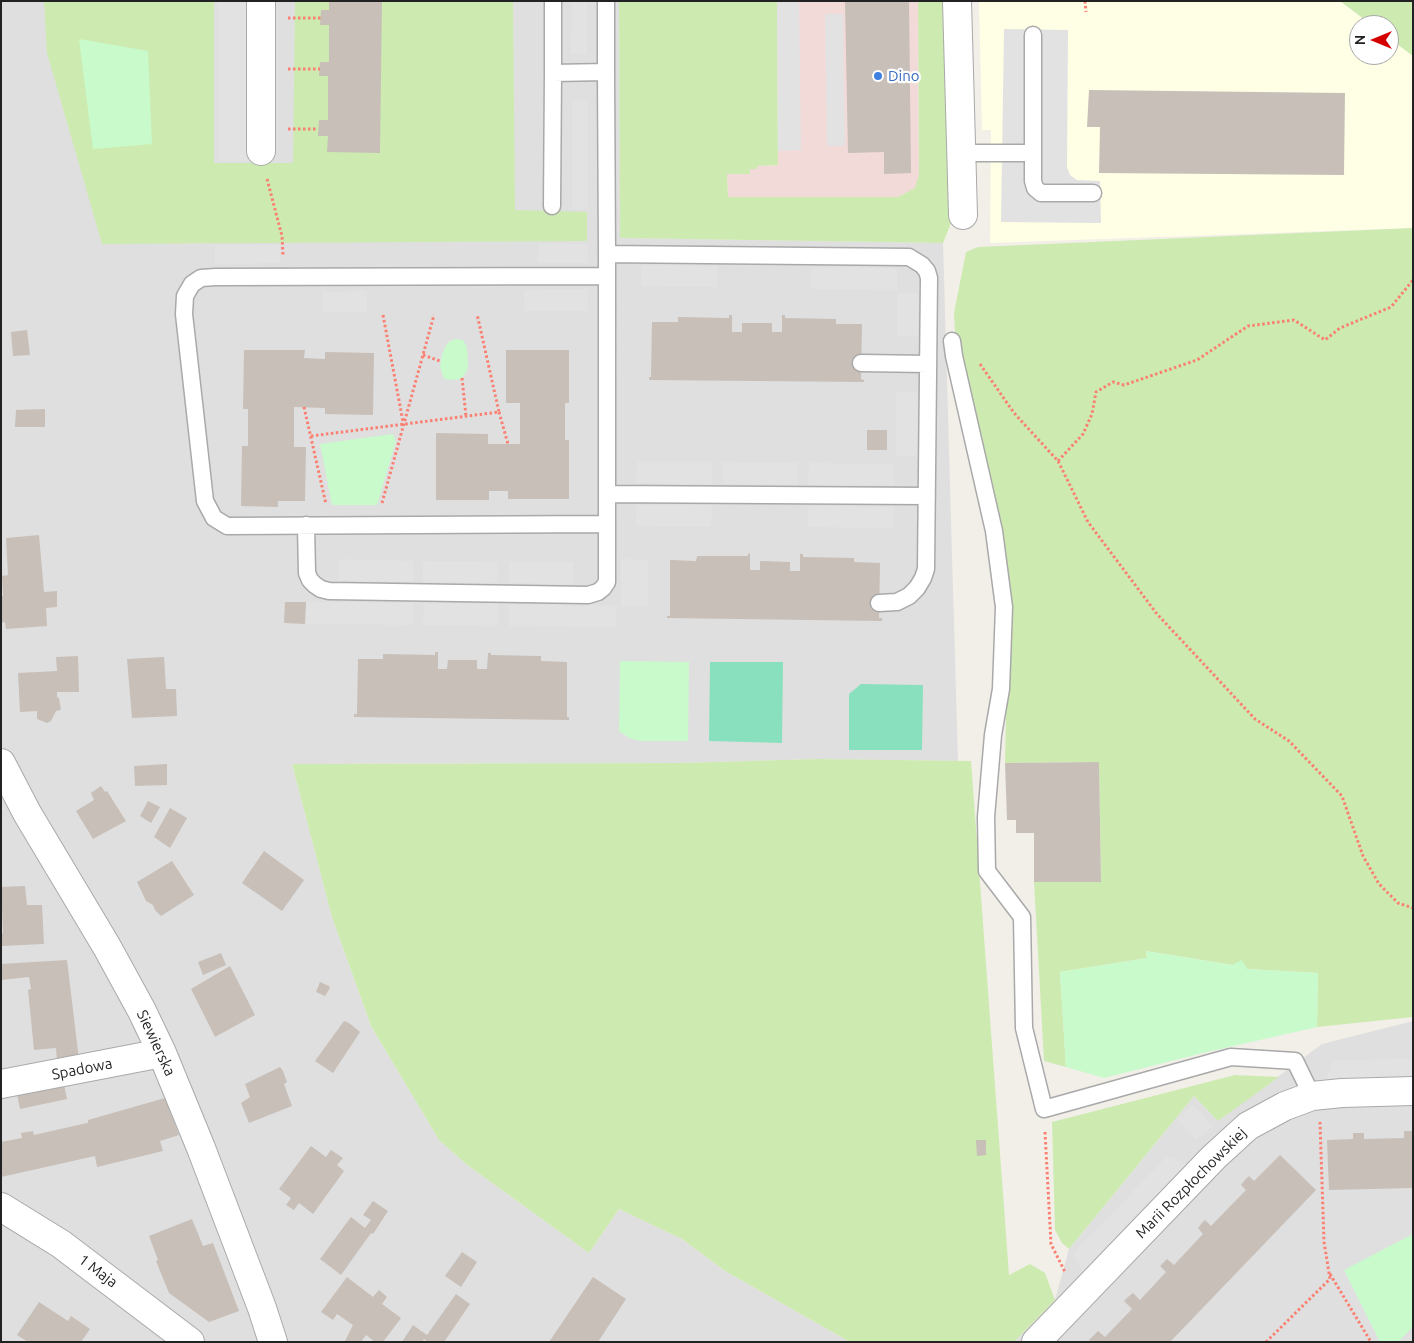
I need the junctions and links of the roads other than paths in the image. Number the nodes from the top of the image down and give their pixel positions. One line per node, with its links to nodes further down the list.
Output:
1 (261, 1): 8 (street)
2 (553, 1): 7 (lane)
3 (606, 1): 6 (lane)
4 (957, 1): 9 (street)
5 (1033, 35): 10 (lane)
6 (606, 72): 7 (lane); 14 (lane)
7 (553, 73): 12 (lane)
8 (261, 151)
9 (961, 153): 10 (lane); 13 (street)
10 (1033, 153): 11 (lane)
11 (1093, 193)
12 (552, 206)
13 (963, 215)
14 (607, 254): 15 (lane); 18 (lane)
15 (607, 276): 19 (lane); 22 (lane)
16 (952, 341): 28 (lane)
17 (861, 363): 18 (lane)
18 (928, 364): 20 (lane)
19 (607, 494): 20 (lane); 21 (lane)
20 (926, 496): 23 (lane)
21 (607, 524): 22 (lane); 22 (lane)
22 (306, 525)
23 (879, 603)
24 (1, 763): 25 (street, Siewierska)
25 (162, 1053): 26 (street, Spadowa); 31 (street, Siewierska)
26 (1, 1084)
27 (1413, 1091): 28 (street, Marii Rozpłochowskiej)
28 (1316, 1107): 32 (street, Marii Rozpłochowskiej)
29 (1, 1207): 30 (street, 1 Maja)
30 (190, 1342)
31 (273, 1342)
32 (1036, 1342)

